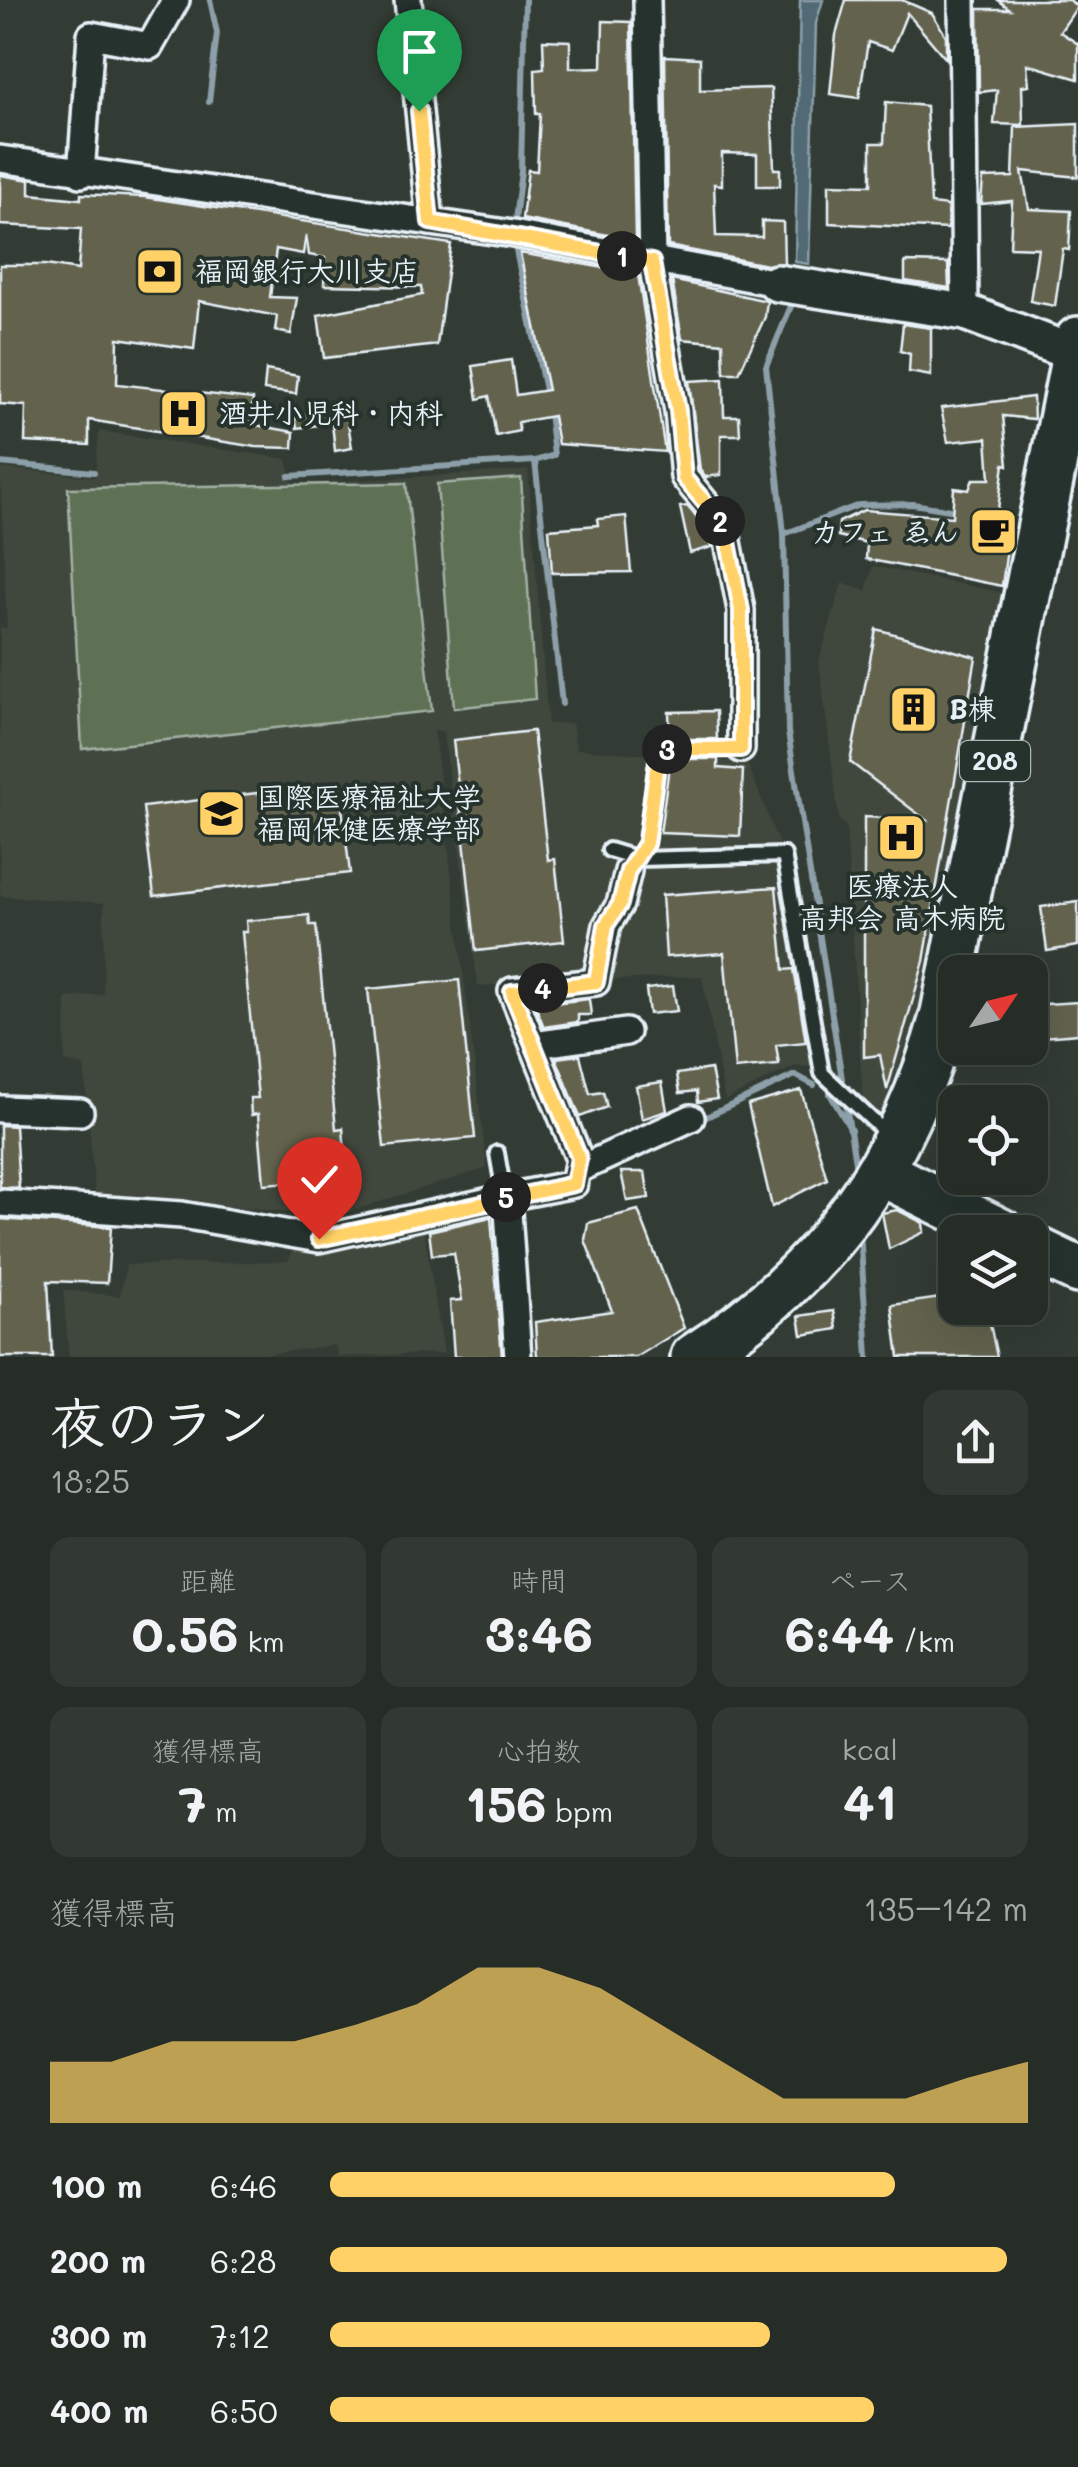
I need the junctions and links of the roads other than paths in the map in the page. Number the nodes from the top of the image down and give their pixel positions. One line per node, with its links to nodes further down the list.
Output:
1 (176, 0): 6 (street)
2 (408, 0): 7 (street)
3 (646, 0): 8 (street)
4 (961, 0): 10 (street)
5 (0, 159): 6 (street)
6 (81, 174): 7 (street)
7 (430, 222): 8 (street)
8 (652, 262): 9 (street); 12 (street)
9 (777, 283): 10 (street)
10 (965, 312): 11 (street)
11 (1077, 350): 21 (highway, 208)
12 (741, 749): 14 (lane)
13 (609, 850): 14 (lane)
14 (634, 865): 16 (street); 21 (lane)
15 (626, 1032): 16 (street)
16 (534, 1045): 22 (street)
17 (0, 1108): 18 (street)
18 (80, 1112)
19 (691, 1118): 22 (street)
20 (497, 1153): 23 (lane)
21 (885, 1166): 25 (highway); 29 (highway, 208)
22 (577, 1170): 23 (street)
23 (505, 1195): 24 (street); 28 (street)
24 (0, 1203)
25 (972, 1215)
26 (1048, 1256): 27 (highway)
27 (1078, 1270)
28 (518, 1357)
29 (694, 1357)

